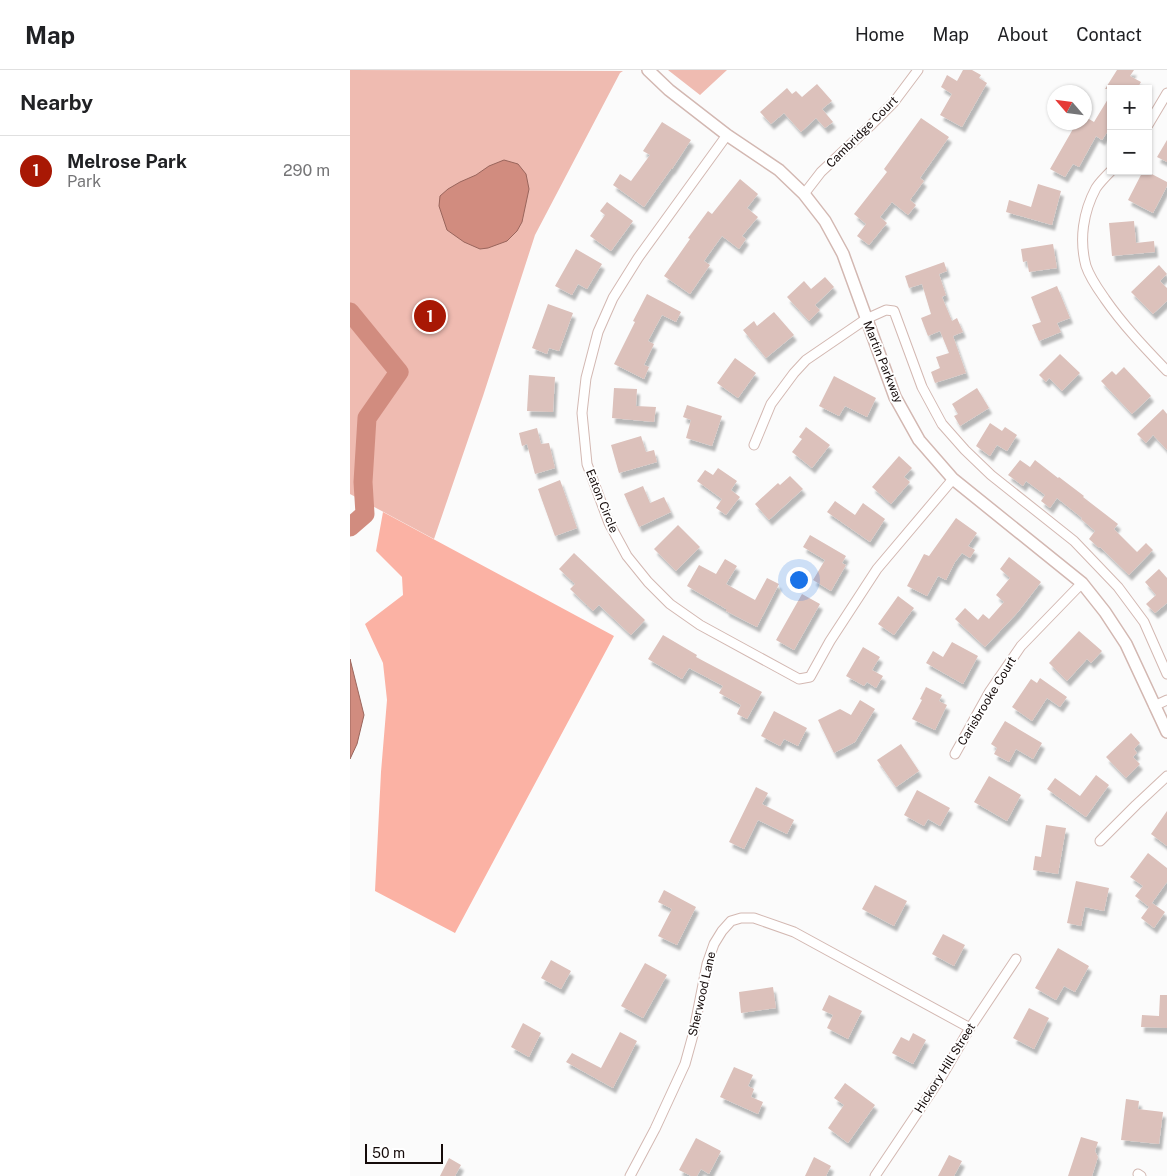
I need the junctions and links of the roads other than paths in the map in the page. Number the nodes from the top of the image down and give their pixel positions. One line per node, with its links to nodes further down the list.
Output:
1 (648, 70): 5 (street, Martin Parkway)
2 (918, 70): 7 (street, Cambridge Court)
3 (1167, 94): 4 (street)
4 (1152, 118)
5 (727, 135): 7 (street, Martin Parkway); 11 (street, Eaton Circle)
6 (1108, 175): 9 (street)
7 (804, 194): 8 (street, Martin Parkway)
8 (866, 319): 10 (street); 11 (street, Martin Parkway); 13 (street)
9 (1167, 371)
10 (754, 445)
11 (953, 479): 12 (street, Martin Parkway)
12 (1082, 583): 15 (street, Martin Parkway); 17 (street, Carisbrooke Court)
13 (1167, 674)
14 (1167, 700): 15 (street)
15 (1154, 706): 16 (street, Martin Parkway)
16 (1167, 732)
17 (955, 754)
18 (1167, 776): 19 (street)
19 (1100, 841)
20 (1016, 959): 21 (street, Hickory Hill Street)
21 (970, 1028): 22 (street, Sherwood Lane); 23 (street, Hickory Hill Street)
22 (630, 1176)
23 (874, 1176)

